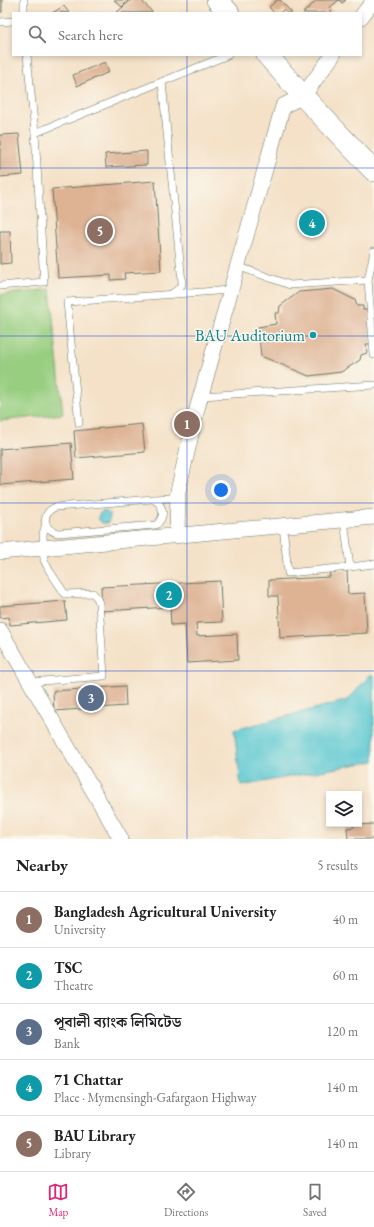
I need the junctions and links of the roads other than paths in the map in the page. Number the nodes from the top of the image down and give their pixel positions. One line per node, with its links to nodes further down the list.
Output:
1 (24, 0): 4 (lane)
2 (217, 0): 5 (main road)
3 (374, 0): 6 (street)
4 (24, 12)
5 (228, 12)
6 (362, 16)
7 (12, 20): 8 (lane)
8 (0, 22)
9 (27, 56): 15 (lane)
10 (226, 56): 13 (lane)
11 (268, 56): 14 (main road)
12 (332, 56): 14 (street)
13 (162, 82): 15 (lane); 22 (lane)
14 (303, 96): 16 (main road); 18 (street)
15 (35, 133): 20 (lane)
16 (374, 171)
17 (374, 251): 19 (lane)
18 (237, 266): 19 (lane); 21 (street)
19 (368, 280): 23 (lane)
20 (0, 286)
21 (230, 290): 22 (lane); 25 (street)
22 (171, 294): 26 (lane)
23 (374, 355)
24 (374, 385): 25 (lane)
25 (201, 396): 27 (street)
26 (79, 423)
27 (178, 491): 28 (lane); 33 (street)
28 (154, 499): 31 (lane); 31 (lane)
29 (374, 517): 30 (street)
30 (344, 520): 32 (street); 37 (lane)
31 (46, 523): 34 (lane)
32 (283, 526): 33 (street); 37 (lane)
33 (176, 536): 34 (street)
34 (43, 548): 35 (street); 39 (lane)
35 (0, 552)
36 (374, 564): 37 (lane)
37 (350, 567)
38 (0, 630): 39 (street)
39 (30, 682): 40 (street)
40 (121, 839)

